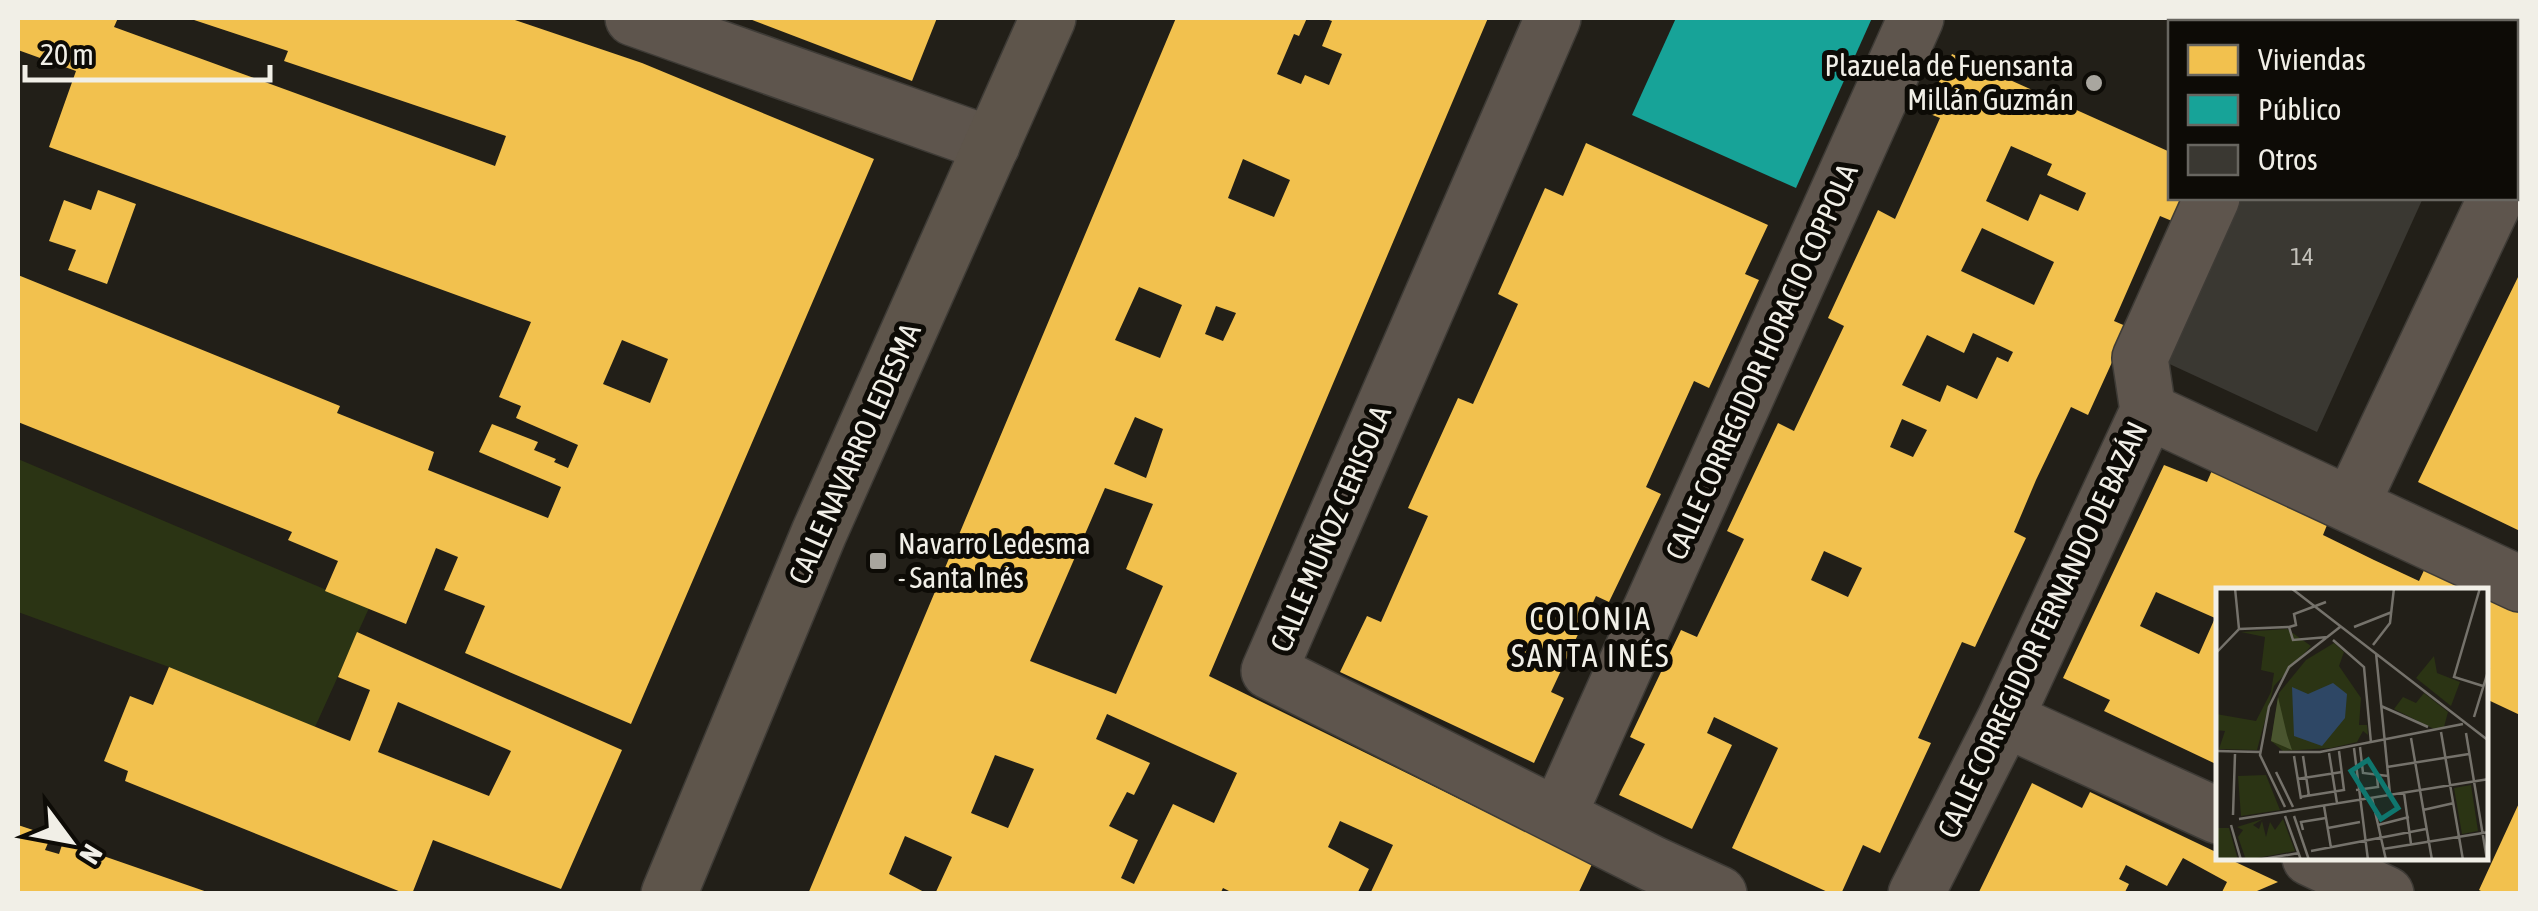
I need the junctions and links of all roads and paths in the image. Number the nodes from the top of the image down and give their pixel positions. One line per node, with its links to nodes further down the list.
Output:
1 (633, 18): 5 (street)
2 (1048, 18): 5 (main road, CALLE NAVARRO LEDESMA)
3 (1553, 18): 13 (street, CALLE MUÑOZ CERISOLA)
4 (1916, 18): 13 (street, CALLE CORREGIDOR HORACIO COPPOLA)
5 (992, 145): 16 (main road, CALLE NAVARRO LEDESMA)
6 (2211, 200): 8 (street, CALLE CORREGIDOR FERNANDO DE BAZÁN)
7 (2495, 200): 9 (street)
8 (2148, 412): 9 (street); 11 (street, CALLE CORREGIDOR FERNANDO DE BAZÁN)
9 (2351, 505): 10 (street)
10 (2520, 584)
11 (2005, 719): 12 (street); 18 (street, CALLE CORREGIDOR FERNANDO DE BAZÁN)
12 (2216, 815)
13 (1558, 816): 15 (street, CALLE MUÑOZ CERISOLA)
14 (2316, 861): 19 (street)
15 (1645, 879): 17 (street)
16 (669, 894)
17 (1719, 894)
18 (1916, 894)
19 (2386, 894)

